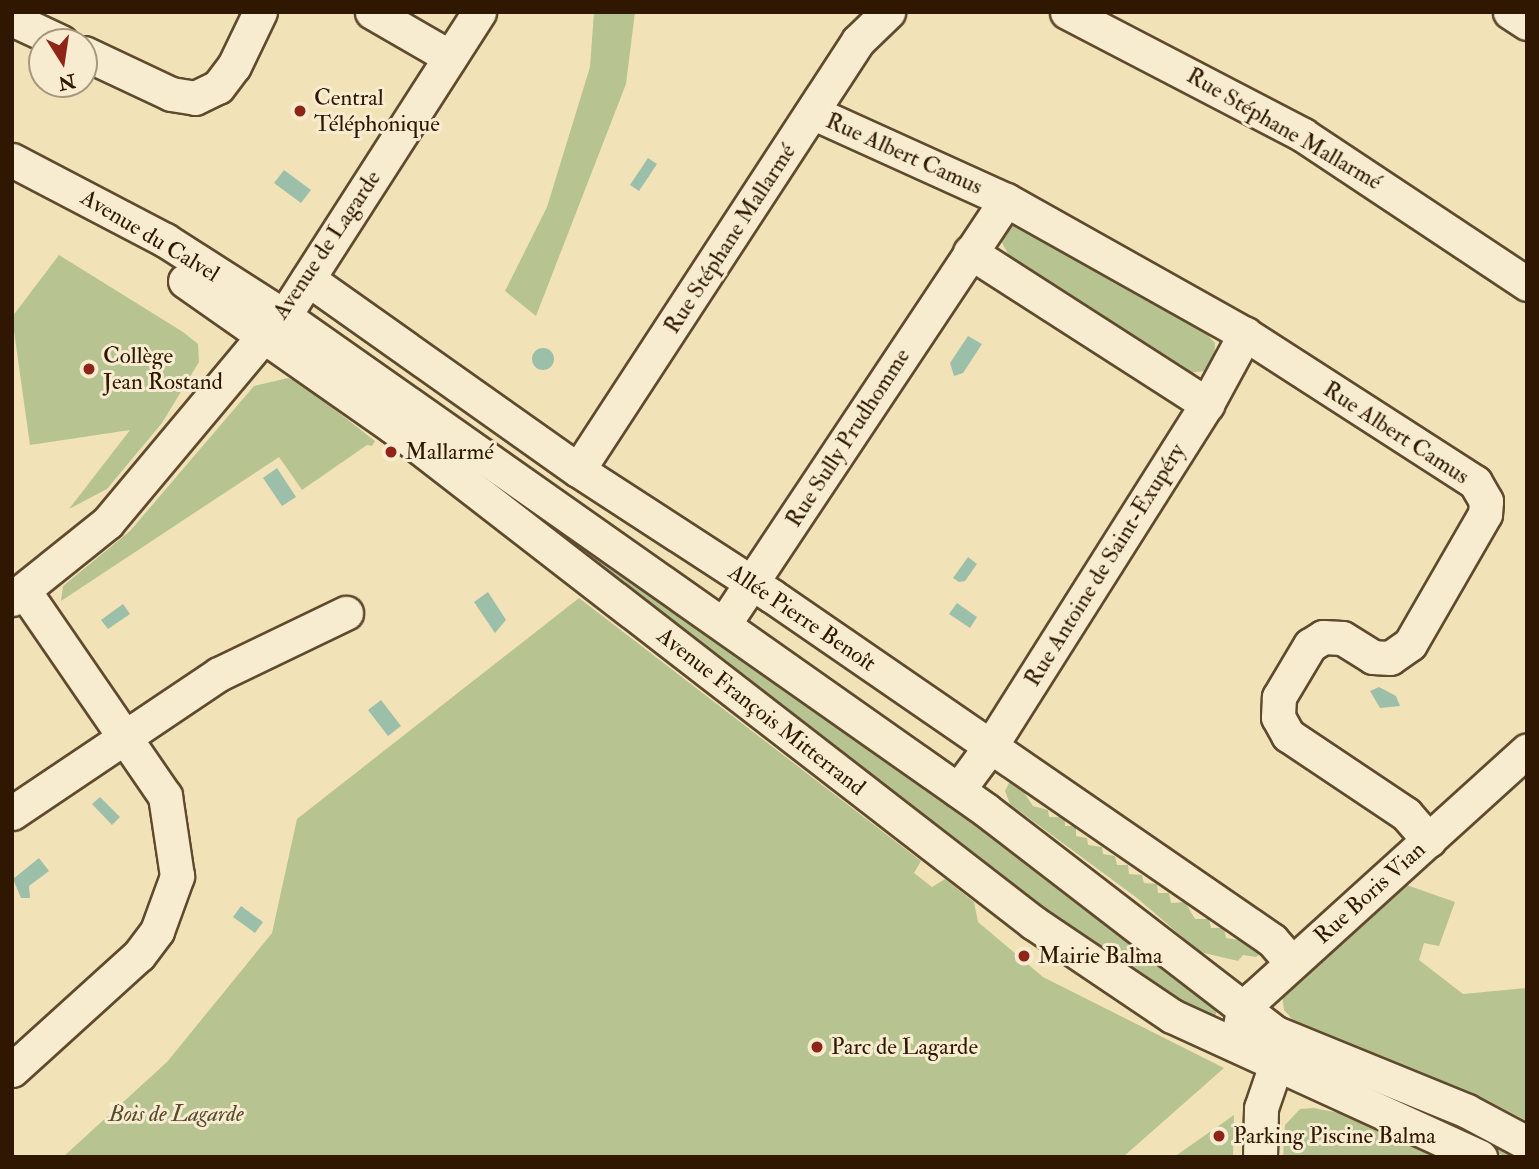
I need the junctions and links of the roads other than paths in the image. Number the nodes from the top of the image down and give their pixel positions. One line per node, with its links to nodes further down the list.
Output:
1 (260, 12): 11 (street)
2 (372, 12): 10 (street)
3 (479, 12): 10 (street, Avenue de Lagarde)
4 (888, 12): 12 (street, Rue Stéphane Mallarmé)
5 (1067, 12): 18 (street, Rue Stéphane Mallarmé)
6 (1510, 12): 8 (street)
7 (12, 19): 9 (street)
8 (1527, 23)
9 (31, 28)
10 (450, 57): 17 (street, Avenue de Lagarde)
11 (98, 60)
12 (814, 113): 15 (street, Rue Albert Camus); 22 (street, Rue Stéphane Mallarmé)
13 (12, 160): 19 (street, Avenue du Calvel)
14 (12, 177): 19 (street, Avenue du Calvel)
15 (1006, 200): 16 (street, Rue Sully Prudhomme); 20 (street, Rue Albert Camus)
16 (970, 253): 21 (street); 23 (street, Rue Sully Prudhomme)
17 (308, 279): 19 (street, Avenue de Lagarde); 22 (street, Allée Pierre Benoît)
18 (1527, 284)
19 (274, 325): 24 (street, Avenue de Lagarde); 26 (street, Avenue François Mitterrand); 35 (street, Avenue François Mitterrand)
20 (1245, 334): 21 (street, Rue Antoine de Saint-Exupéry); 32 (street, Rue Albert Camus)
21 (1207, 404): 28 (street, Rue Antoine de Saint-Exupéry)
22 (578, 470): 23 (street, Allée Pierre Benoît)
23 (752, 583): 26 (street, Rue Sully Prudhomme); 28 (street, Allée Pierre Benoît)
24 (18, 595): 27 (street)
25 (346, 613): 27 (street)
26 (724, 624): 30 (street, Avenue François Mitterrand)
27 (125, 737): 31 (street); 37 (street)
28 (990, 747): 30 (street, Rue Antoine de Saint-Exupéry); 33 (street, Allée Pierre Benoît)
29 (1527, 750): 32 (street, Rue Boris Vian)
30 (958, 790): 34 (street, Avenue François Mitterrand)
31 (12, 813)
32 (1429, 839): 33 (street, Rue Boris Vian)
33 (1292, 963): 34 (street, Rue Boris Vian)
34 (1243, 1010): 35 (street); 36 (street, Avenue François Mitterrand)
35 (1244, 1048): 36 (street, Avenue François Mitterrand)
36 (1281, 1050): 38 (street, Avenue François Mitterrand); 39 (street); 40 (street, Avenue François Mitterrand)
37 (12, 1070)
38 (1527, 1143)
39 (1260, 1157)
40 (1480, 1157)

